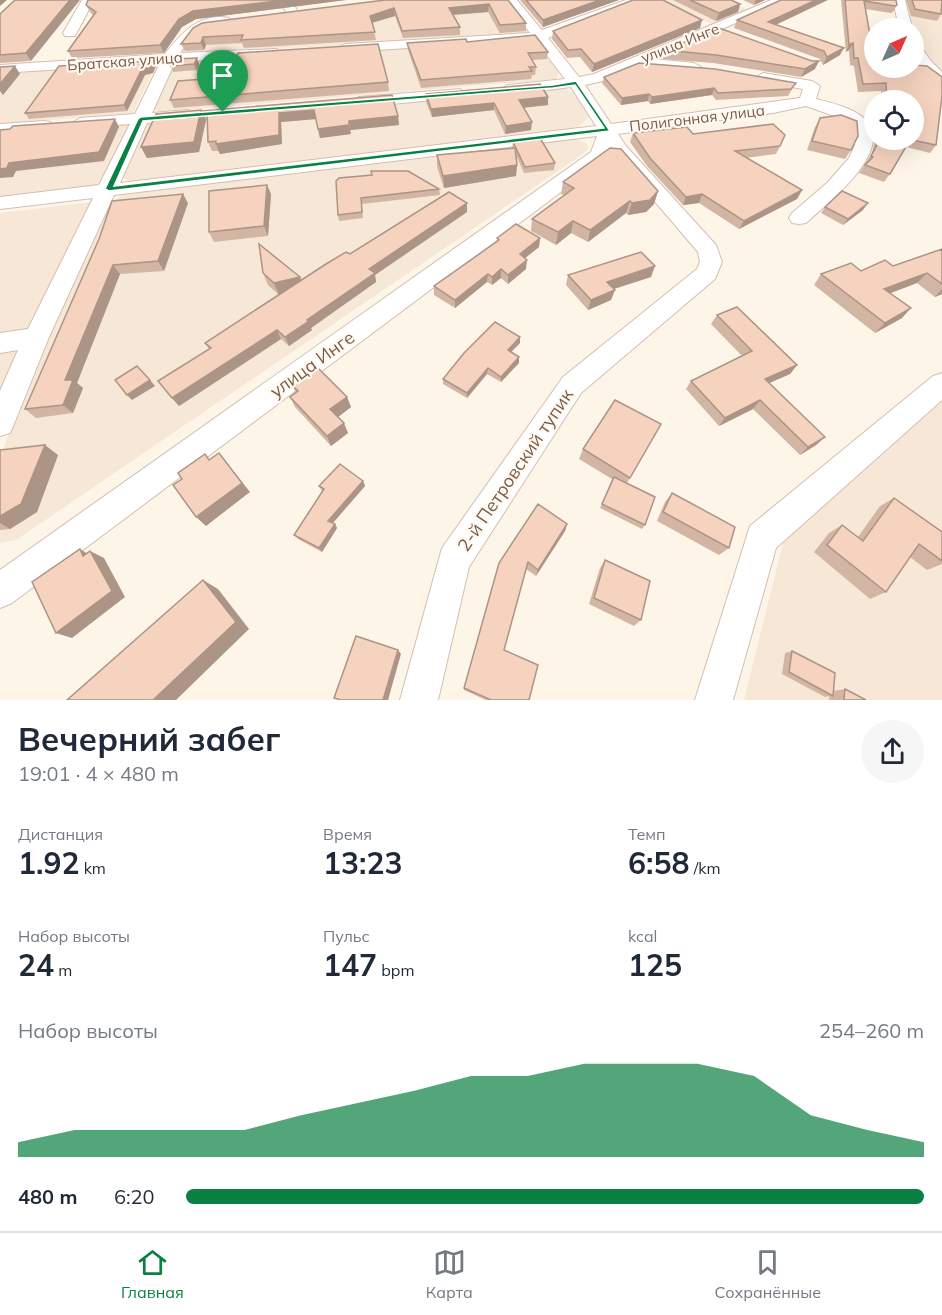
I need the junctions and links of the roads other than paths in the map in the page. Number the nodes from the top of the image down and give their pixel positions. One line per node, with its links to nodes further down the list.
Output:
1 (88, 0): 14 (street)
2 (286, 0): 9 (street)
3 (512, 0): 15 (street)
4 (638, 0): 15 (street)
5 (782, 0): 8 (street, улица Инге)
6 (899, 0): 10 (street)
7 (736, 4): 8 (street)
8 (755, 12): 13 (street, улица Инге)
9 (292, 13)
10 (904, 18)
11 (697, 19): 13 (street)
12 (235, 20): 19 (street)
13 (716, 28): 16 (street); 20 (street, улица Инге)
14 (70, 33)
15 (539, 36): 17 (street); 26 (street)
16 (738, 36)
17 (336, 48)
18 (289, 51): 19 (street, Братская улица)
19 (170, 58): 22 (street, Братская улица); 32 (street)
20 (632, 62): 23 (street); 26 (street, улица Инге)
21 (924, 63): 25 (street)
22 (0, 69)
23 (713, 69)
24 (745, 74): 29 (street)
25 (942, 80)
26 (576, 82): 27 (street, улица Инге); 34 (street)
27 (494, 91)
28 (471, 93): 30 (street)
29 (809, 93): 34 (street, Полигонная улица); 37 (street)
30 (341, 103)
31 (200, 114): 32 (street)
32 (141, 119): 33 (street); 35 (street)
33 (0, 129)
34 (608, 130): 35 (street, Полигонная улица); 42 (street, улица Инге); 43 (street, 2-й Петровский тупик)
35 (109, 189): 36 (street, Полигонная улица); 38 (street)
36 (0, 203)
37 (799, 218)
38 (36, 337): 39 (street); 41 (street)
39 (0, 343)
40 (942, 384): 44 (street)
41 (0, 424)
42 (6, 581)
43 (419, 700)
44 (714, 700)

